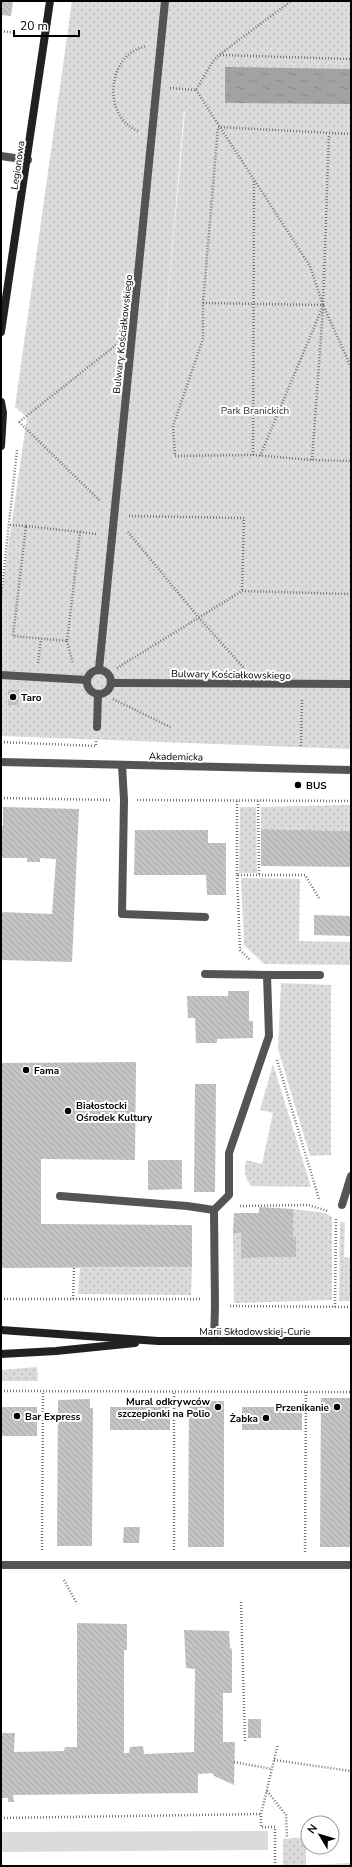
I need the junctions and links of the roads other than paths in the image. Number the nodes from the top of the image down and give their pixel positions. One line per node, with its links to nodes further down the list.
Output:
1 (50, 1): 4 (street, Legionowa)
2 (165, 1): 8 (street, Bulwary Kościałkowskiego)
3 (1, 156): 4 (street)
4 (28, 160): 5 (street, Legionowa)
5 (1, 332)
6 (1, 402): 7 (street)
7 (1, 446)
8 (99, 669): 10 (street); 11 (street)
9 (1, 675): 10 (street)
10 (87, 680): 13 (street)
11 (112, 683): 12 (street, Bulwary Kościałkowskiego); 13 (street)
12 (351, 684)
13 (101, 694): 14 (street)
14 (97, 727)
15 (1, 762): 16 (street, Akademicka)
16 (122, 765): 17 (street, Akademicka); 18 (street)
17 (351, 770)
18 (205, 917)
19 (205, 974): 20 (street)
20 (267, 975): 21 (street); 25 (street)
21 (320, 975)
22 (351, 1176): 24 (street)
23 (60, 1196): 25 (street)
24 (342, 1205)
25 (214, 1210): 28 (street)
26 (1, 1330): 27 (street, Marii Skłodowskiej-Curie)
27 (158, 1341): 28 (street, Marii Skłodowskiej-Curie); 30 (street, Marii Skłodowskiej-Curie)
28 (214, 1341): 29 (street, Marii Skłodowskiej-Curie)
29 (351, 1342)
30 (1, 1354)
31 (1, 1565): 32 (street)
32 (351, 1565)

